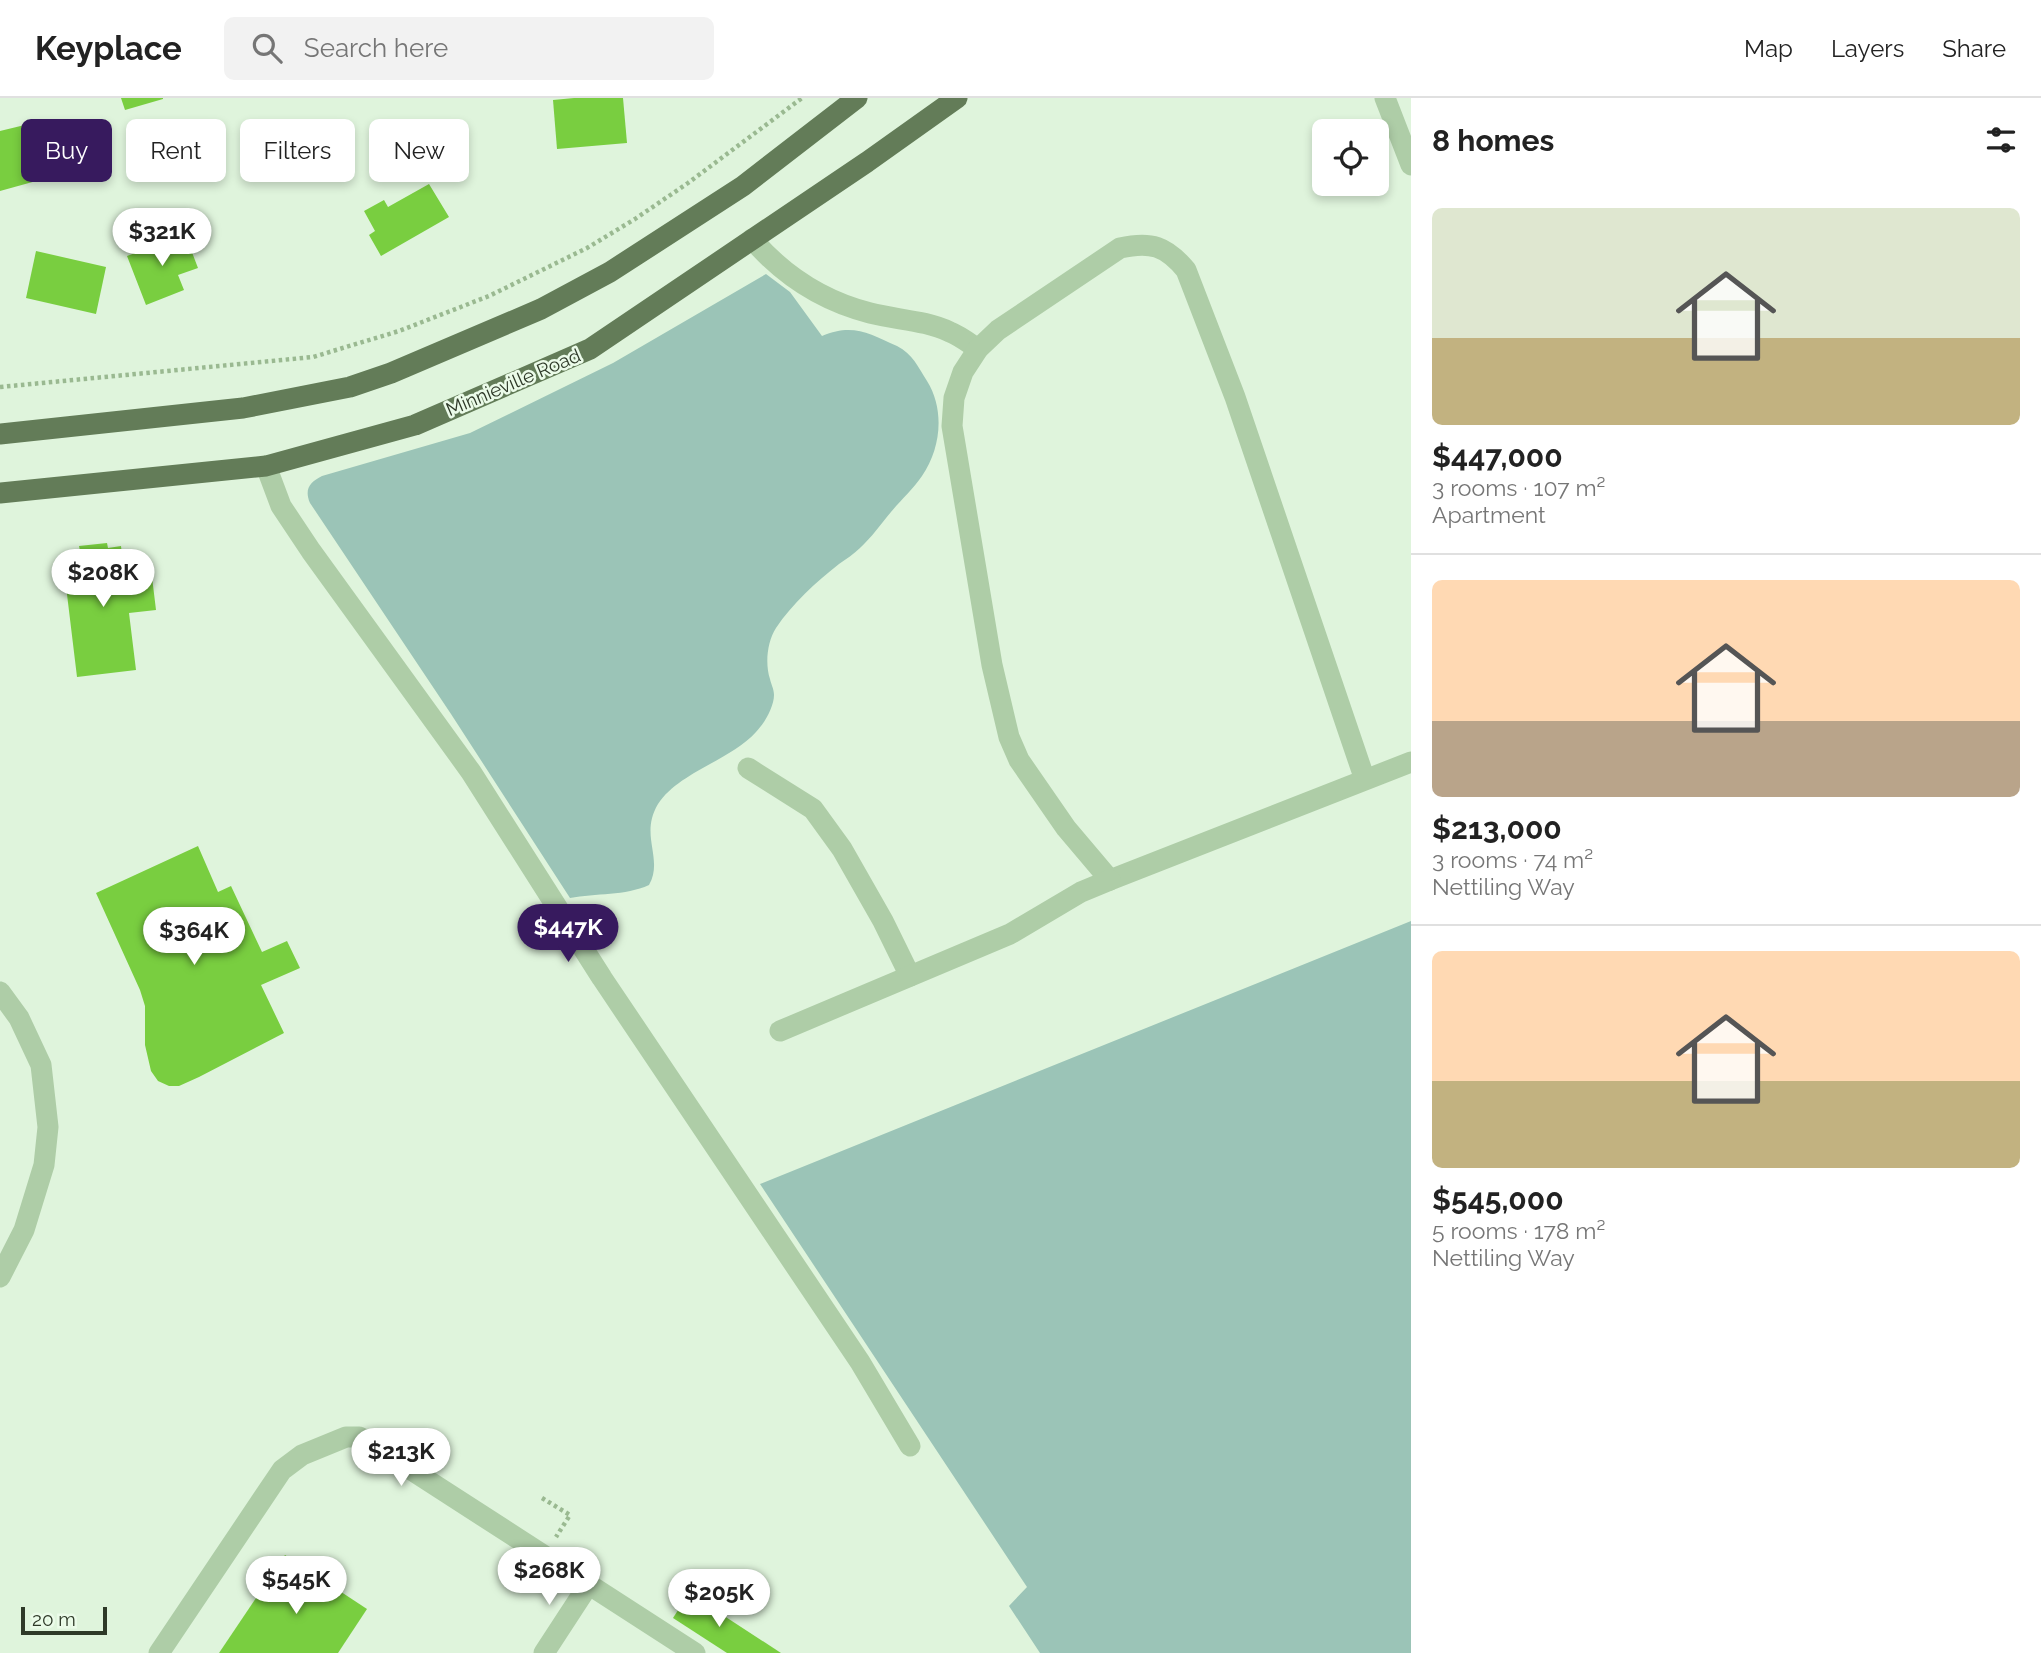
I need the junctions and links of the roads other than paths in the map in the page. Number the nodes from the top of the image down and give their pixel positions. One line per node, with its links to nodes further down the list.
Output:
1 (857, 98): 7 (main road)
2 (957, 98): 5 (main road, Minnieville Road)
3 (1385, 98): 4 (street)
4 (1411, 165)
5 (752, 239): 6 (street); 8 (main road, Minnieville Road)
6 (978, 349): 12 (street); 13 (street)
7 (0, 434)
8 (266, 466): 9 (main road, Minnieville Road); 18 (street)
9 (0, 493)
10 (1411, 762): 12 (street)
11 (748, 768): 14 (street)
12 (1365, 780): 13 (street)
13 (1110, 880): 14 (street)
14 (910, 976): 16 (street)
15 (0, 992): 17 (street)
16 (780, 1031)
17 (0, 1276)
18 (910, 1446)
19 (589, 1584): 20 (street); 21 (street); 22 (street)
20 (159, 1653)
21 (544, 1653)
22 (695, 1653)

